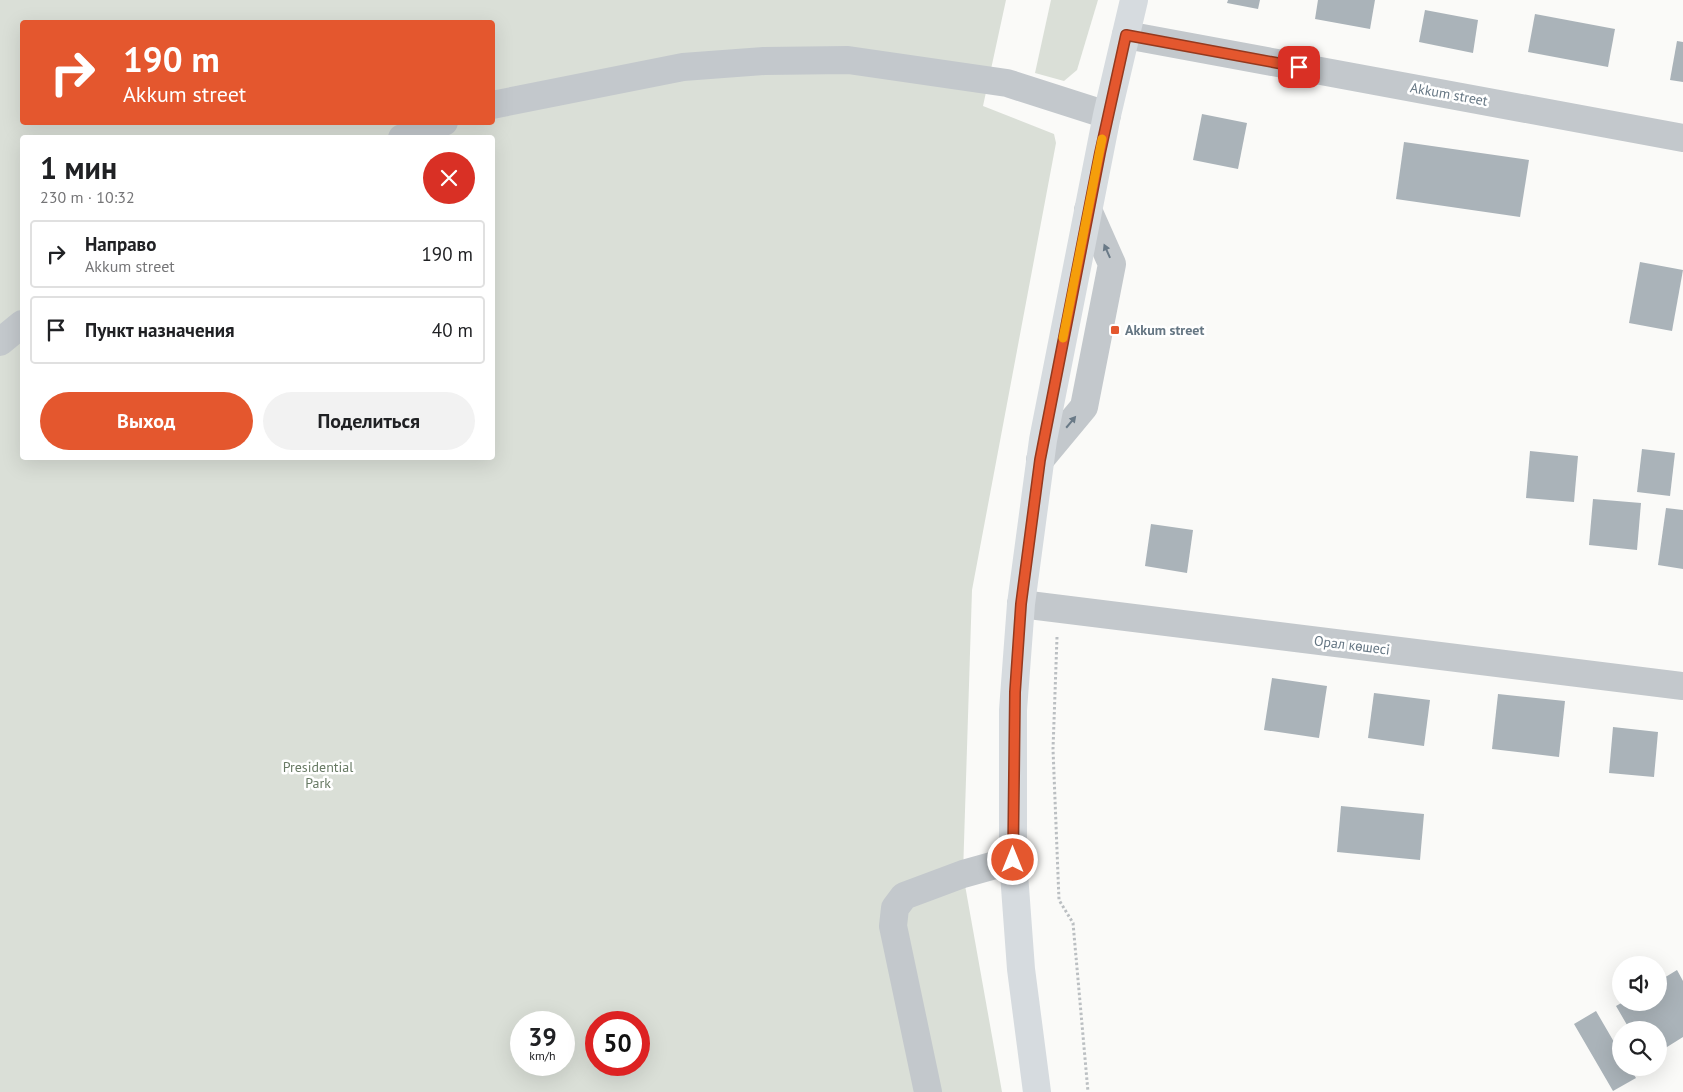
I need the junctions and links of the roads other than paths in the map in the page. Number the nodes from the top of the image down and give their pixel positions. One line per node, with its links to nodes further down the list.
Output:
1 (1134, 0): 2 (main road)
2 (1126, 35): 4 (main road); 7 (street, Akkum street)
3 (495, 104): 4 (street)
4 (1107, 115): 10 (main road)
5 (436, 125): 6 (street)
6 (410, 135)
7 (1683, 138)
8 (20, 326): 9 (street)
9 (0, 342)
10 (1021, 604): 11 (street, Орал көшесі); 12 (main road)
11 (1683, 686)
12 (1013, 860): 13 (street); 14 (main road)
13 (928, 1092)
14 (1037, 1092)

